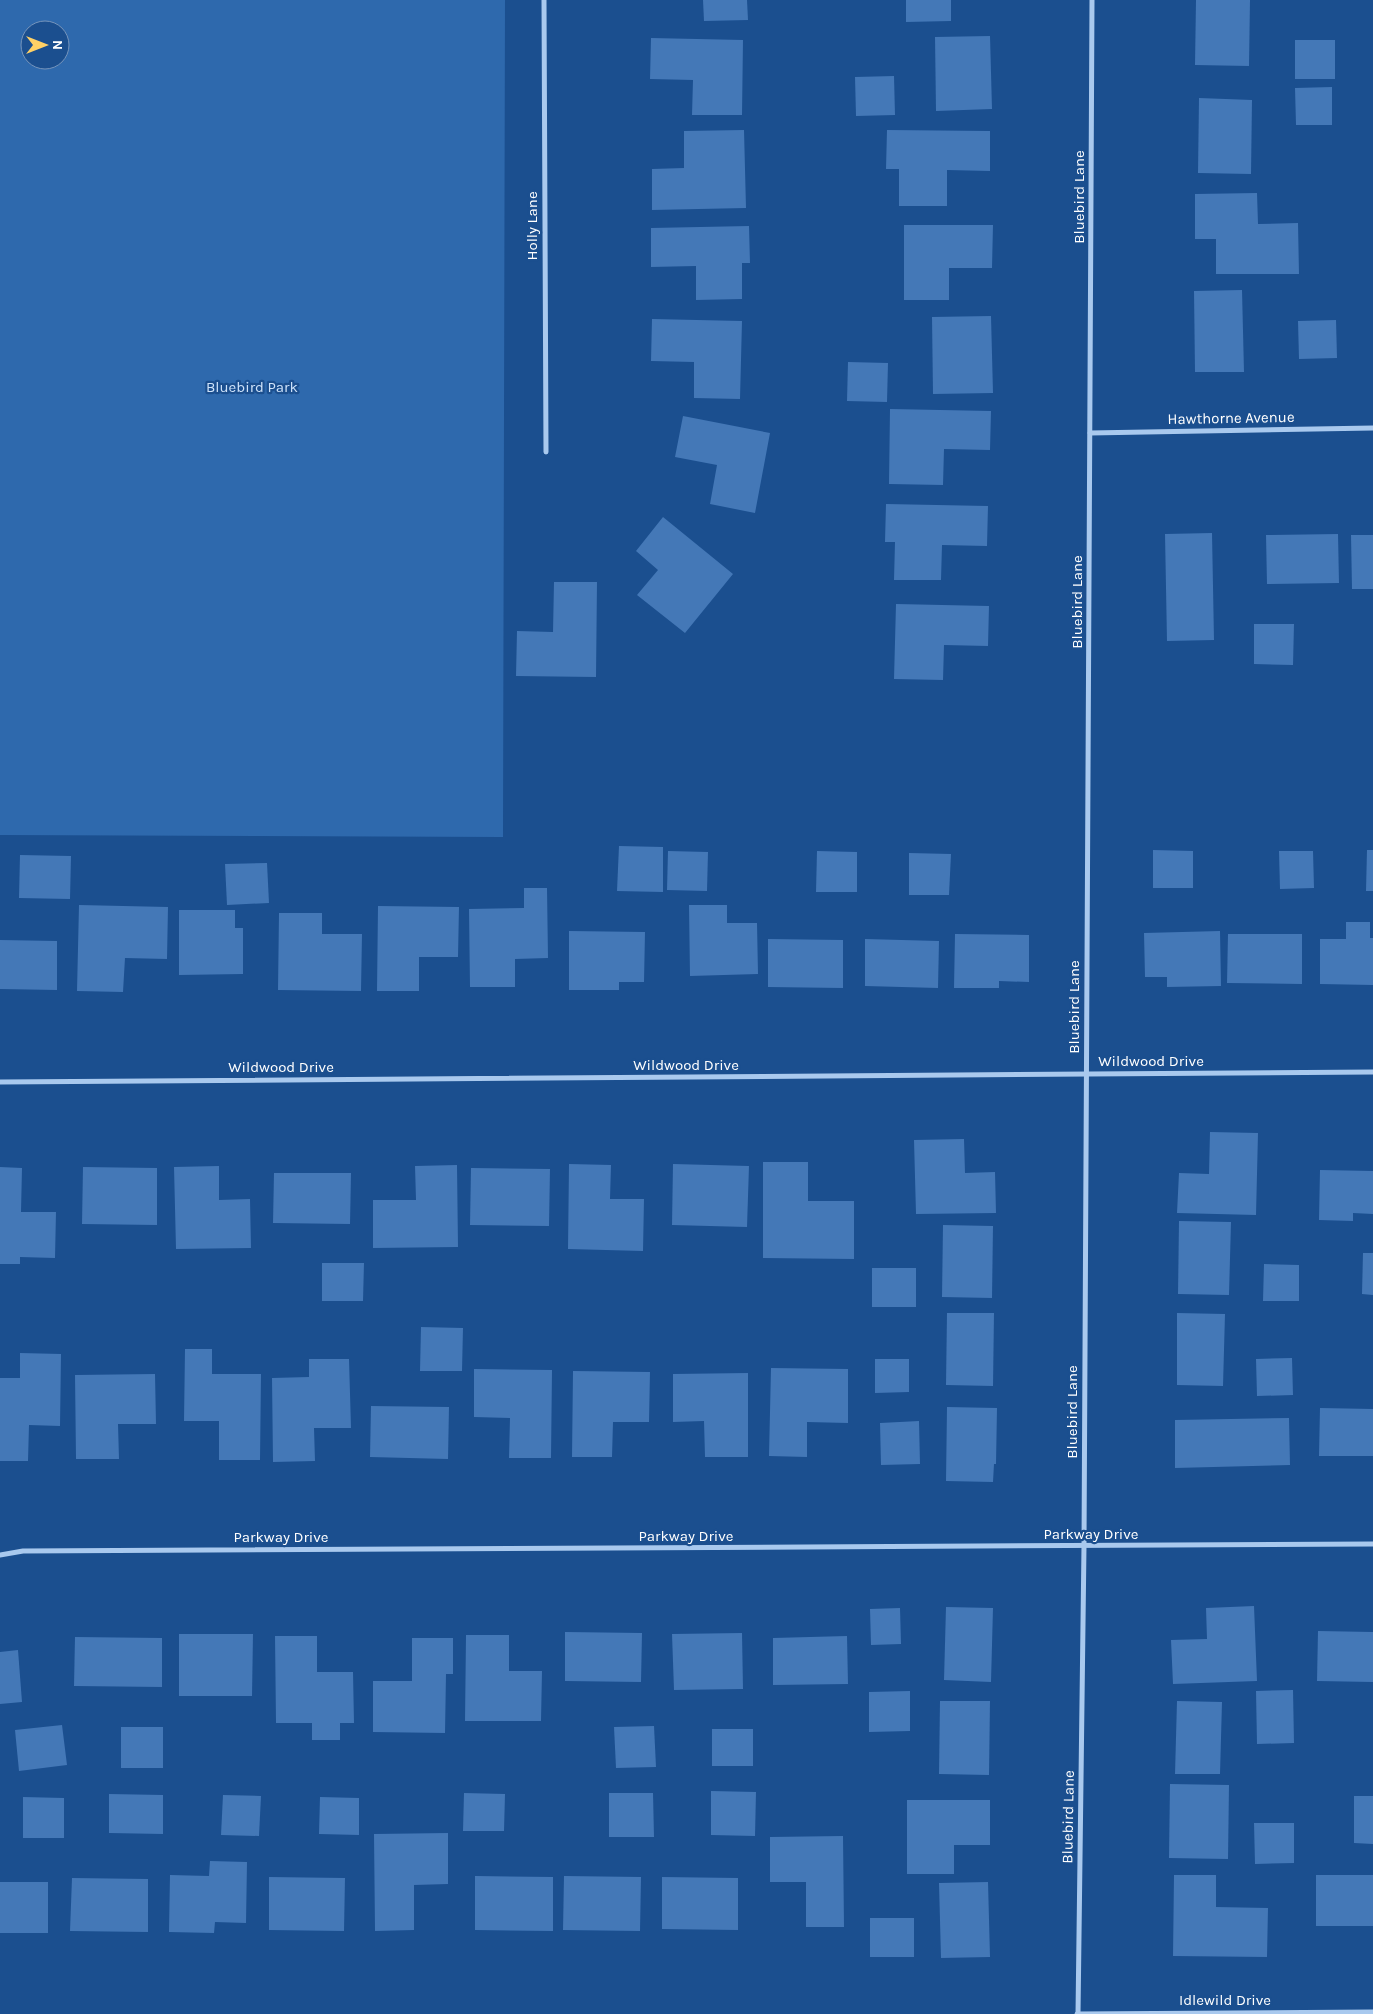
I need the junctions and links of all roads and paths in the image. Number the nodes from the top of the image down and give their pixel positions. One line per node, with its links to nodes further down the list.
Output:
1 (544, 0): 5 (street, Holly Lane)
2 (1092, 0): 4 (street, Bluebird Lane)
3 (1373, 428): 4 (street, Hawthorne Avenue)
4 (1090, 433): 7 (street, Bluebird Lane)
5 (546, 452)
6 (1373, 1072): 7 (street, Wildwood Drive)
7 (1086, 1074): 8 (street, Wildwood Drive); 10 (street, Bluebird Lane)
8 (0, 1082)
9 (1373, 1544): 10 (street, Parkway Drive)
10 (1084, 1546): 11 (street, Parkway Drive); 13 (street, Bluebird Lane)
11 (0, 1555)
12 (1373, 2012): 13 (street, Idlewild Drive)
13 (1078, 2014)

